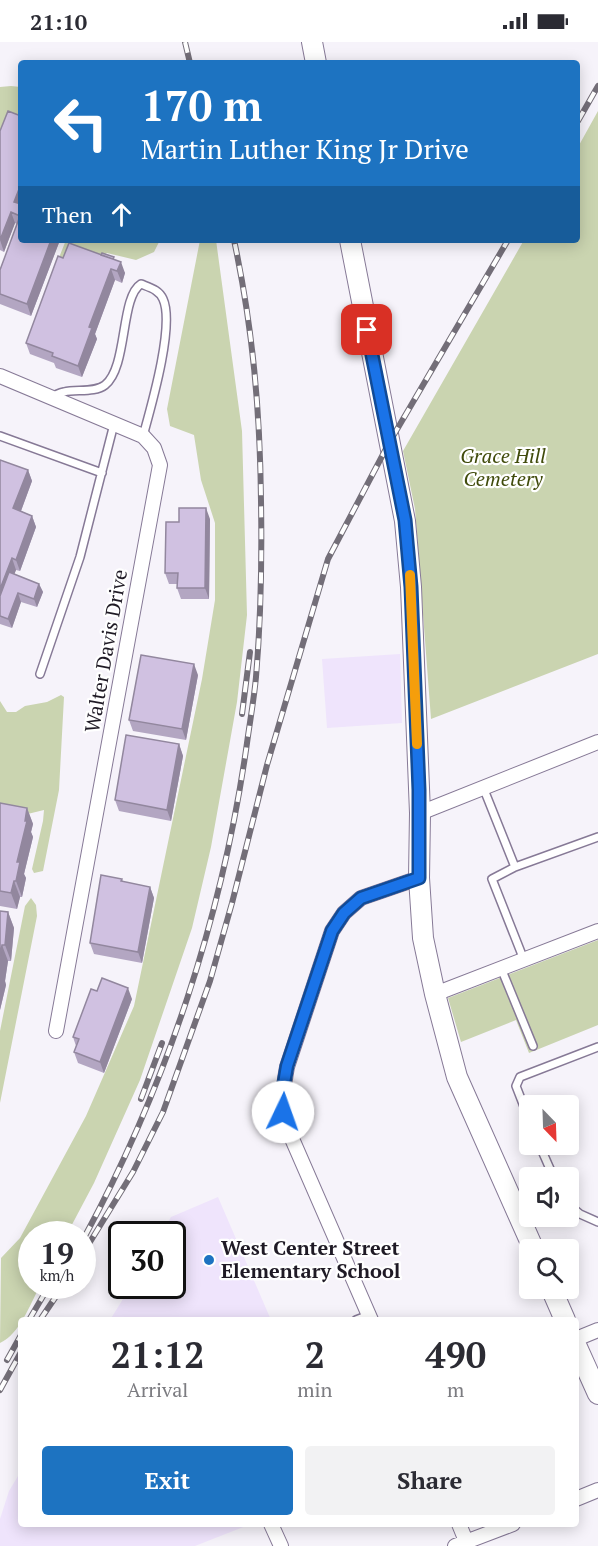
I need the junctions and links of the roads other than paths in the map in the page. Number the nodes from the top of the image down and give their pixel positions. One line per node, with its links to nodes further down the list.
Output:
1 (312, 42): 2 (main road)
2 (315, 60)
3 (351, 243): 13 (main road)
4 (0, 376): 5 (street)
5 (51, 398): 6 (street); 8 (lane)
6 (114, 424): 8 (street); 9 (lane)
7 (0, 436): 9 (lane)
8 (143, 436): 21 (street, Walter Davis Drive)
9 (102, 473): 10 (lane)
10 (40, 674)
11 (598, 742): 12 (street)
12 (483, 786): 13 (street); 15 (lane)
13 (420, 813): 16 (main road)
14 (598, 837): 15 (lane)
15 (515, 867): 18 (lane)
16 (419, 878): 20 (main road); 29 (street)
17 (598, 931): 18 (street)
18 (524, 960): 19 (street)
19 (501, 968): 20 (street); 22 (lane)
20 (435, 994): 27 (main road)
21 (56, 1031)
22 (533, 1046)
23 (598, 1047): 24 (lane)
24 (520, 1095)
25 (579, 1213): 26 (lane)
26 (598, 1222)
27 (529, 1239)
28 (556, 1299): 30 (main road)
29 (366, 1317)
30 (564, 1317)
31 (598, 1330): 32 (street)
32 (579, 1338)
33 (579, 1352): 34 (main road)
34 (598, 1394)
35 (598, 1490): 36 (street)
36 (579, 1498)
37 (272, 1527): 41 (street)
38 (460, 1527): 40 (street)
39 (506, 1527): 40 (street)
40 (463, 1545)
41 (281, 1546)

